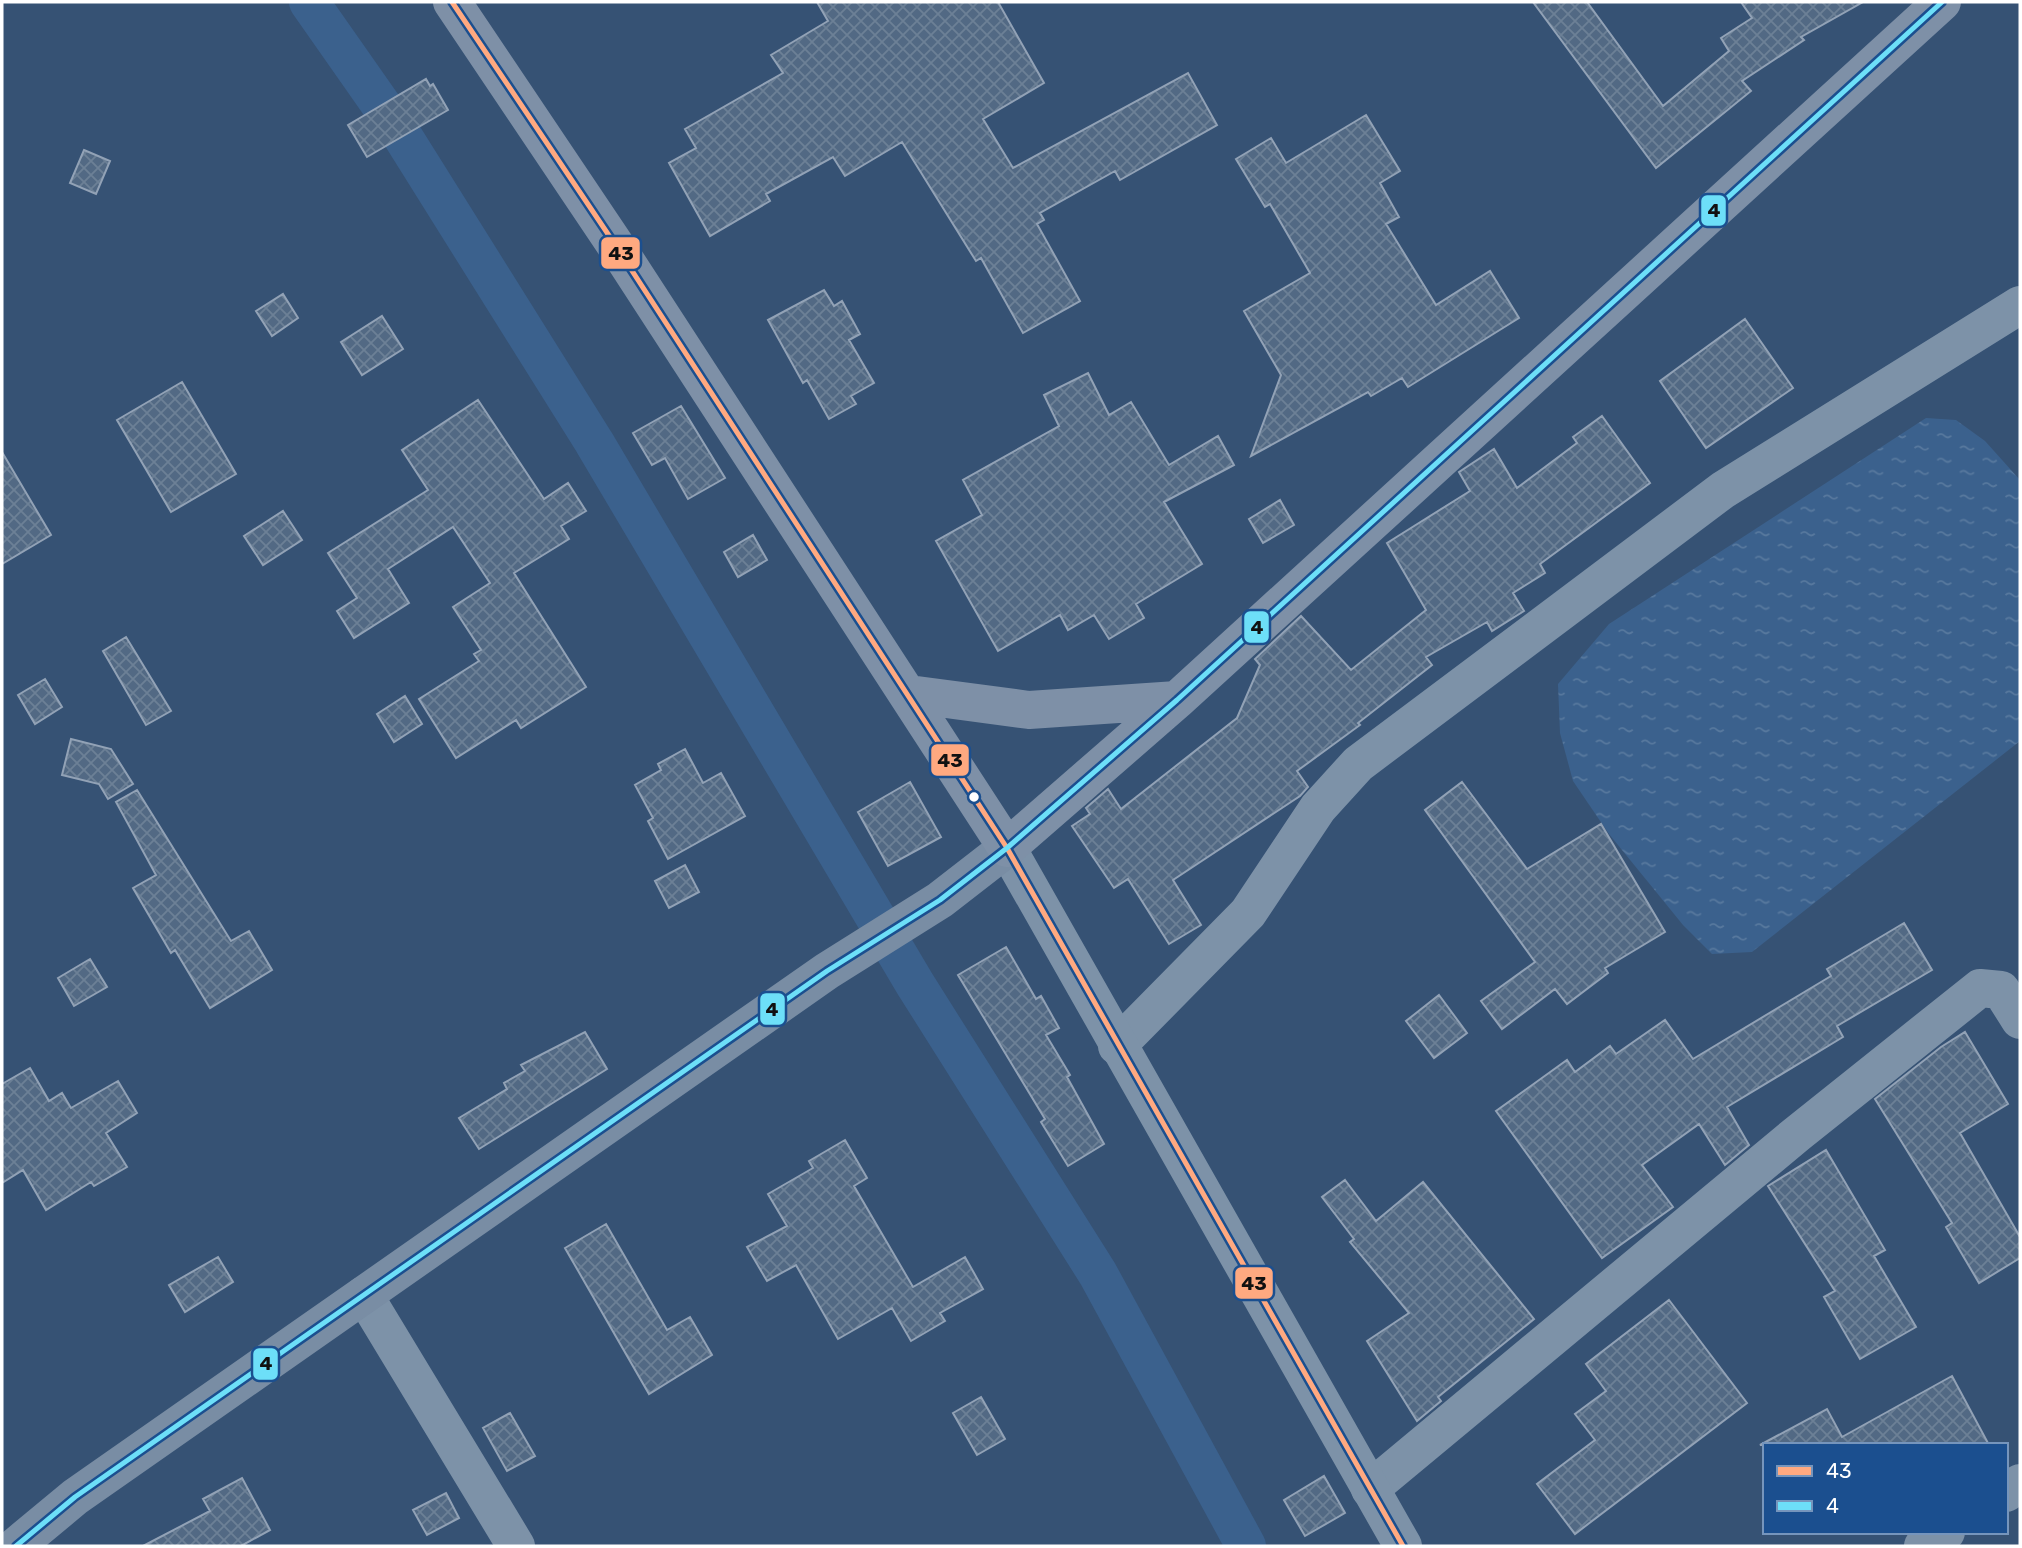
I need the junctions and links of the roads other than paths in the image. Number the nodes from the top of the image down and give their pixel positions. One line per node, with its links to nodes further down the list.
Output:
1 (452, 2): 4 (highway)
2 (1942, 2): 5 (highway)
3 (2020, 305): 8 (street)
4 (909, 694): 5 (highway); 6 (highway)
5 (1177, 700): 6 (highway)
6 (1007, 848): 8 (street); 9 (main road)
7 (2020, 1020): 10 (street)
8 (1117, 1046): 10 (street)
9 (364, 1295): 12 (main road); 13 (street)
10 (1370, 1489): 14 (street)
11 (1943, 1534): 15 (street)
12 (16, 1546)
13 (516, 1546)
14 (1403, 1546)
15 (1923, 1546)

